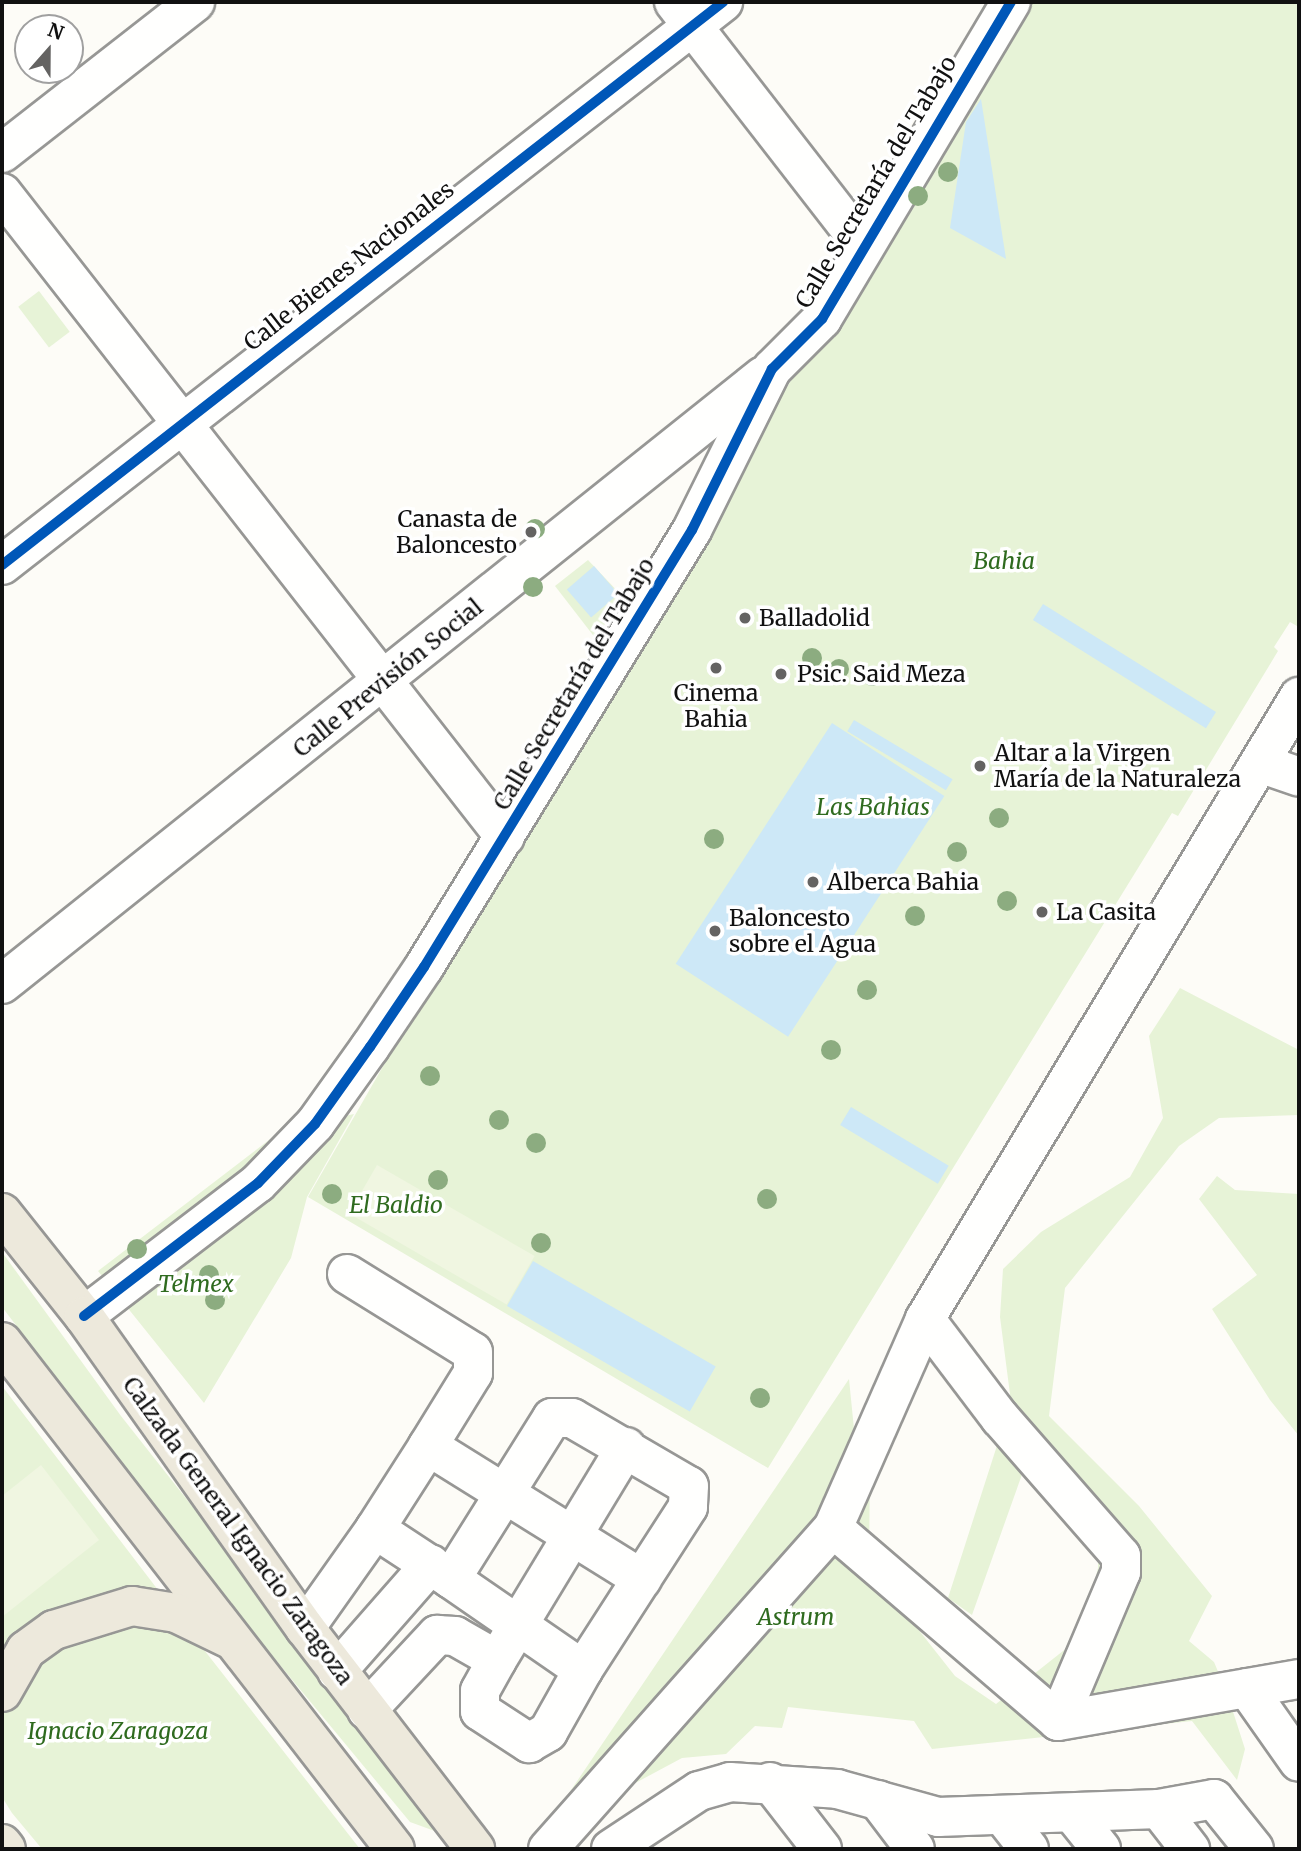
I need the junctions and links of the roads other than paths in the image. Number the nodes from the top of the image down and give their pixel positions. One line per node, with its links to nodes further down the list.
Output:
1 (195, 2): 5 (street)
2 (723, 2): 4 (street, Calle Bienes Nacionales)
3 (1011, 2): 7 (street, Calle Secretaría del Tabajo)
4 (683, 14): 7 (street); 9 (street, Calle Bienes Nacionales)
5 (2, 153)
6 (2, 192): 9 (street)
7 (864, 247): 8 (street, Calle Secretaría del Tabajo)
8 (772, 369): 11 (street, Calle Previsión Social); 15 (street, Calle Secretaría del Tabajo)
9 (183, 422): 10 (street, Calle Bienes Nacionales); 11 (street)
10 (2, 565)
11 (385, 681): 15 (street); 16 (street, Calle Previsión Social)
12 (1299, 697): 13 (street)
13 (1262, 764): 14 (street); 20 (street)
14 (1299, 777)
15 (505, 837): 19 (street, Calle Secretaría del Tabajo)
16 (2, 984)
17 (2, 1213): 19 (main road, Calzada General Ignacio Zaragoza)
18 (347, 1274): 22 (street)
19 (84, 1317): 31 (main road, Calzada General Ignacio Zaragoza)
20 (925, 1319): 25 (street); 40 (street)
21 (2, 1342): 32 (main road)
22 (428, 1446): 24 (street); 26 (street)
23 (626, 1447): 24 (street); 27 (street); 29 (street)
24 (503, 1492): 27 (street); 28 (street)
25 (833, 1528): 40 (street); 52 (street)
26 (375, 1529): 28 (street); 31 (street)
27 (574, 1535): 29 (street); 30 (street)
28 (441, 1571): 30 (street); 35 (street)
29 (642, 1579): 34 (street)
30 (519, 1626): 33 (street); 34 (street)
31 (304, 1628): 35 (main road, Calzada General Ignacio Zaragoza)
32 (233, 1640): 38 (main road); 50 (main road)
33 (497, 1661): 34 (street); 39 (street)
34 (583, 1670)
35 (337, 1671): 39 (main road, Calzada General Ignacio Zaragoza)
36 (1299, 1679): 37 (street)
37 (1247, 1688): 40 (street); 41 (street)
38 (2, 1692)
39 (367, 1710): 51 (main road, Calzada General Ignacio Zaragoza)
40 (1058, 1721)
41 (1299, 1762)
42 (771, 1782): 43 (street); 53 (street); 54 (street)
43 (877, 1800): 47 (street); 55 (street)
44 (1159, 1810): 45 (street); 59 (street); 60 (street)
45 (1073, 1814): 46 (street); 58 (street)
46 (1003, 1816): 47 (street); 57 (street)
47 (938, 1817): 56 (street)
48 (2, 1844): 49 (main road)
49 (6, 1849)
50 (395, 1849)
51 (475, 1849)
52 (548, 1849)
53 (611, 1849)
54 (822, 1849)
55 (915, 1849)
56 (963, 1849)
57 (1029, 1849)
58 (1101, 1849)
59 (1190, 1849)
60 (1254, 1849)

